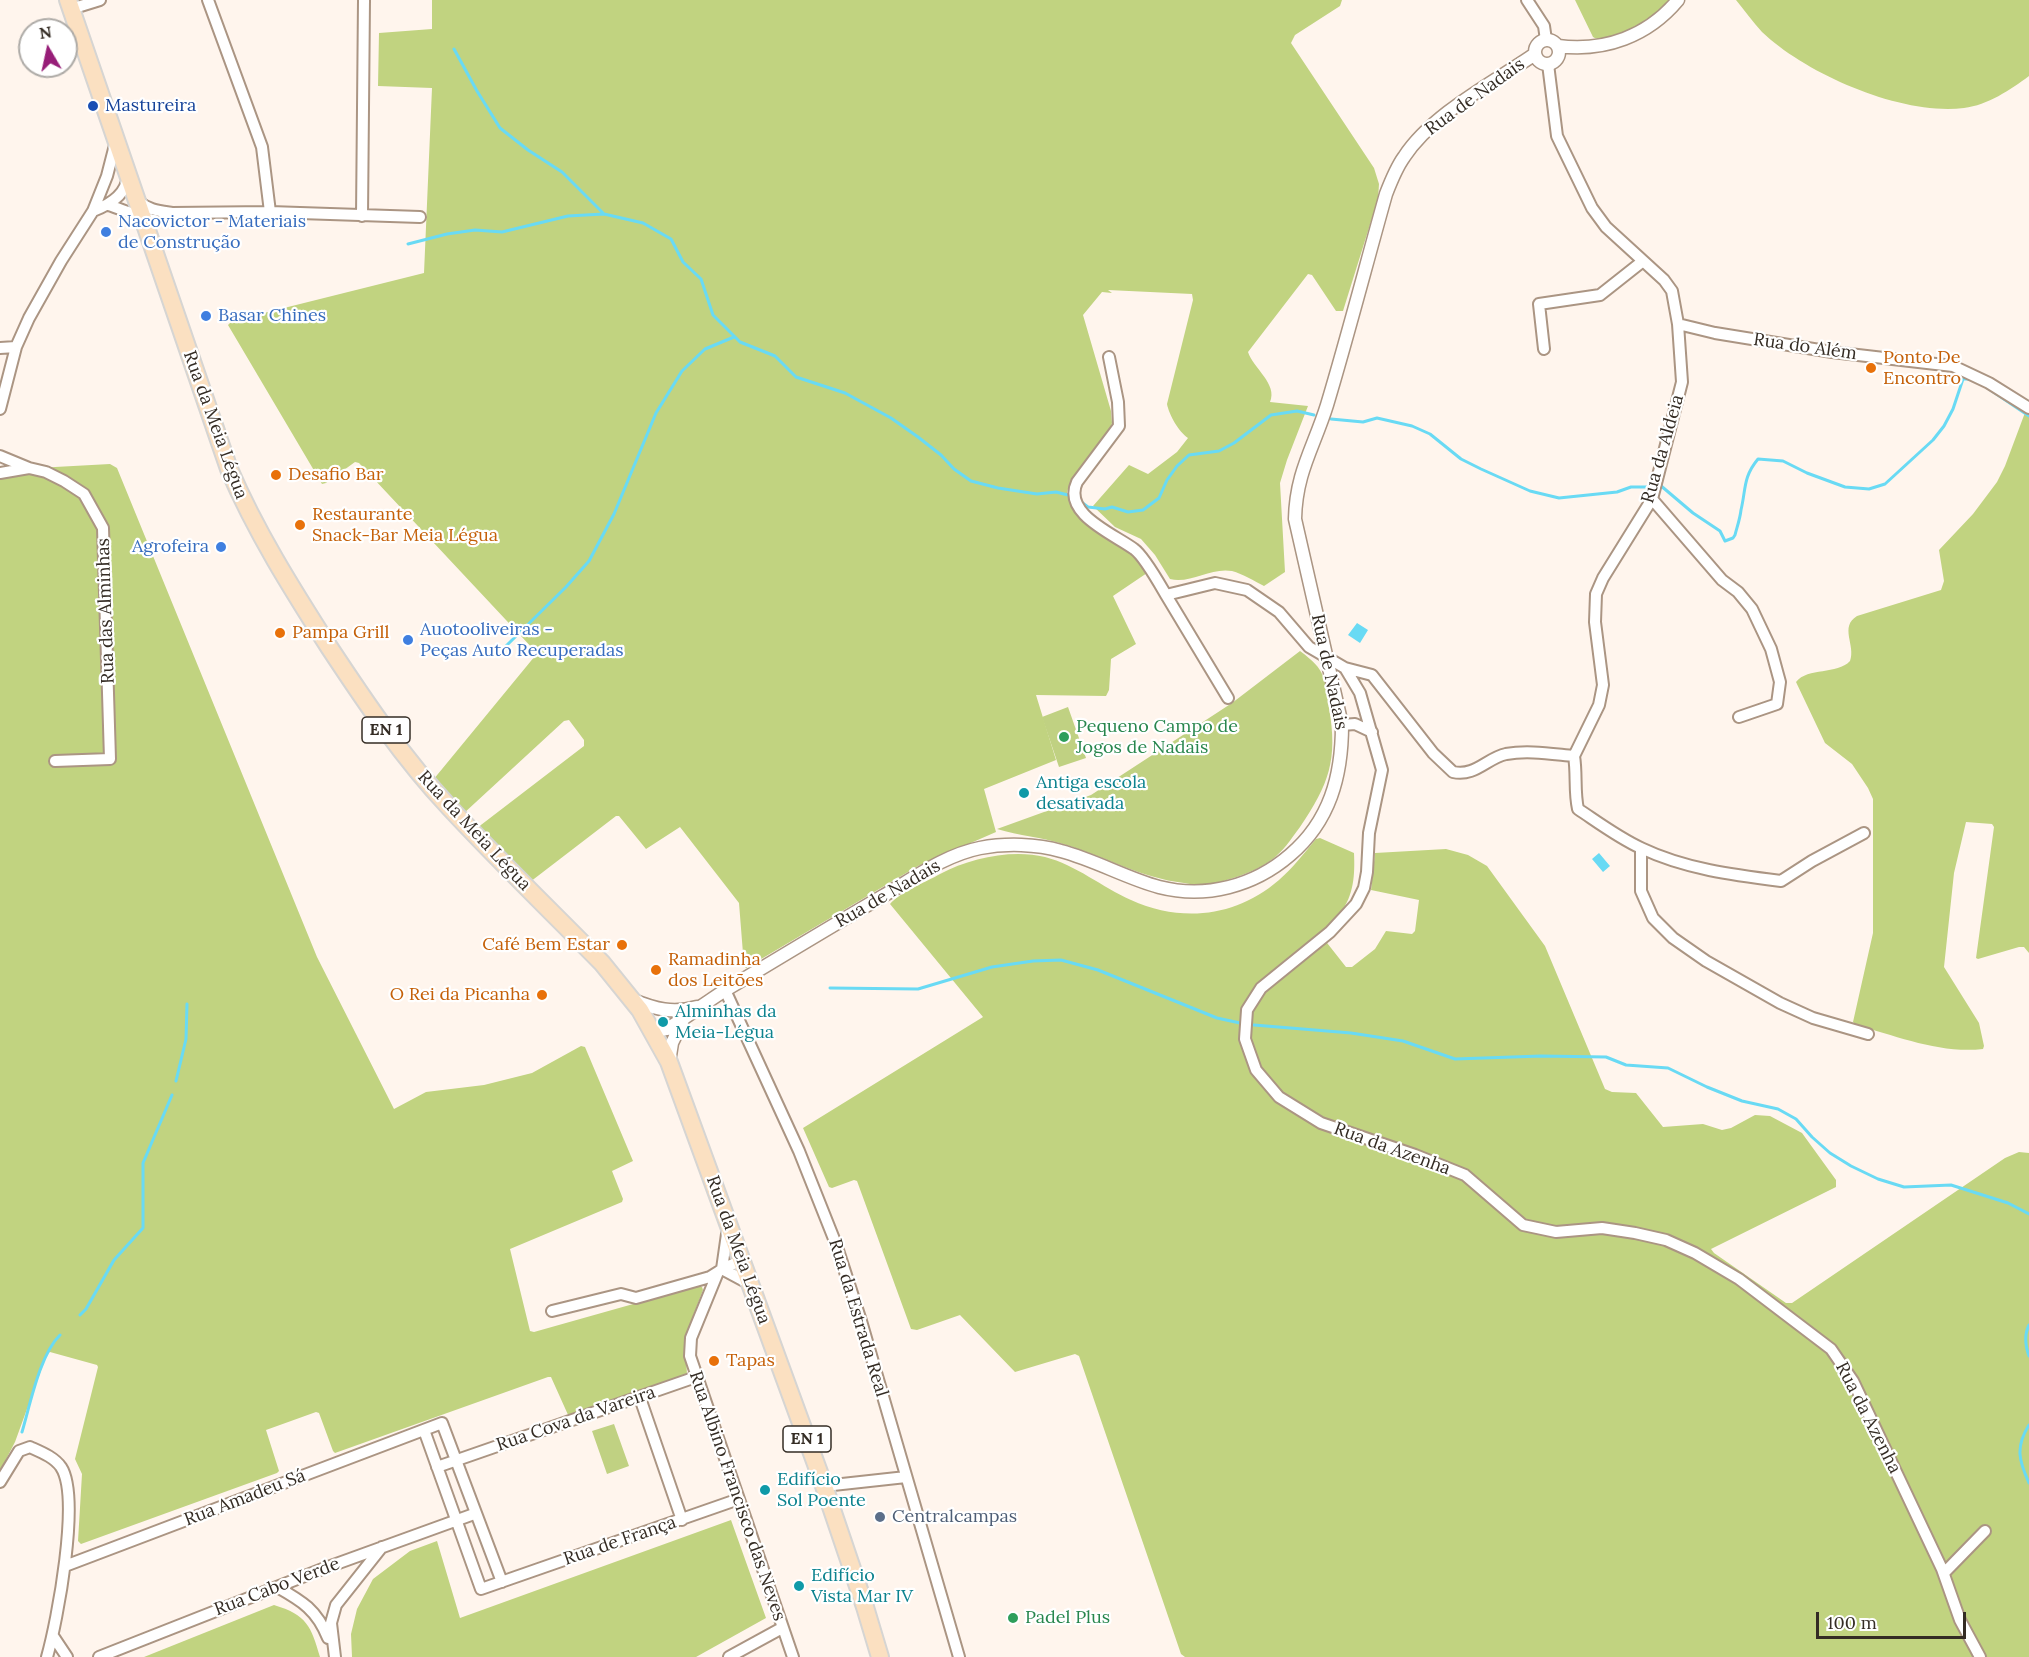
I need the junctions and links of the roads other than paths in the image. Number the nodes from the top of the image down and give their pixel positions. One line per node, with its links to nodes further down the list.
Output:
1 (100, 0): 6 (street)
2 (208, 0): 16 (street)
3 (364, 0): 17 (street)
4 (1527, 0): 7 (street)
5 (1678, 0): 8 (street)
6 (70, 4): 11 (main road, Rua da Meia Légua / EN 1)
7 (1546, 40): 8 (street); 9 (street)
8 (1558, 46): 10 (street)
9 (1535, 54): 10 (street); 33 (street, Rua de Nadais)
10 (1548, 64): 20 (street, Rua da Aldeia)
11 (116, 139): 12 (main road, Rua da Meia Légua / EN 1); 13 (street)
12 (131, 186): 13 (street); 14 (street); 18 (main road, Rua da Meia Légua / EN 1)
13 (101, 189): 15 (street)
14 (108, 205): 15 (street); 18 (street)
15 (93, 211): 22 (street)
16 (270, 212): 17 (street); 18 (street)
17 (362, 216): 19 (street)
18 (149, 218): 44 (main road, Rua da Meia Légua / EN 1)
19 (420, 218)
20 (1643, 261): 21 (street, Rua da Aldeia); 24 (street)
21 (1678, 324): 26 (street, Rua do Além); 31 (street, Rua da Aldeia)
22 (16, 347): 23 (street); 27 (street)
23 (0, 348)
24 (1544, 349)
25 (1110, 357): 32 (street)
26 (2029, 408)
27 (0, 409)
28 (0, 456): 29 (street, Rua das Alminhas)
29 (29, 468): 30 (street, Rua das Alminhas); 40 (street, Rua das Alminhas)
30 (0, 473)
31 (1652, 499): 36 (street); 39 (street, Rua da Aldeia)
32 (1166, 595): 33 (street); 35 (street)
33 (1327, 659): 34 (street); 37 (street, Rua de Nadais)
34 (1345, 668): 38 (street, Rua da Azenha); 39 (street)
35 (1228, 698)
36 (1738, 717)
37 (1342, 725): 38 (street); 43 (street, Rua de Nadais)
38 (1372, 732): 69 (street, Rua da Azenha)
39 (1574, 756): 42 (street)
40 (55, 761)
41 (1864, 833): 42 (street)
42 (1641, 848): 47 (street)
43 (725, 990): 45 (street, Rua de Nadais); 59 (street, Rua da Estrada Real)
44 (633, 1000): 45 (street, Rua de Nadais); 46 (main road, Rua da Meia Légua / EN 1)
45 (680, 1015): 46 (street, Rua de Nadais); 48 (street)
46 (649, 1025): 48 (main road, Rua da Meia Légua / EN 1)
47 (1868, 1034)
48 (669, 1062): 49 (main road, Rua da Meia Légua / EN 1)
49 (729, 1224): 50 (main road, Rua da Meia Légua / EN 1); 51 (street, Rua Albino Francisco das Neves)
50 (740, 1256): 51 (street); 52 (main road, Rua da Meia Légua / EN 1)
51 (721, 1266): 52 (street); 53 (street); 54 (street, Rua Albino Francisco das Neves)
52 (750, 1284): 61 (main road, Rua da Meia Légua / EN 1)
53 (552, 1311)
54 (696, 1377): 55 (street, Rua Cova da Vareira); 62 (street, Rua Albino Francisco das Neves)
55 (640, 1398): 57 (street, Rua Cova da Vareira); 65 (street)
56 (424, 1430): 57 (street); 58 (street); 68 (street, Rua Amadeu Sá)
57 (456, 1460): 58 (street, Rua Cova da Vareira); 63 (street)
58 (437, 1467): 64 (street)
59 (906, 1477): 61 (street); 81 (street, Rua da Estrada Real)
60 (0, 1482): 68 (street)
61 (825, 1486): 75 (main road, Rua da Meia Légua / EN 1)
62 (739, 1499): 65 (street, Rua de França); 72 (street, Rua Albino Francisco das Neves)
63 (474, 1514): 64 (street, Rua Cabo Verde); 70 (street)
64 (456, 1519): 67 (street, Rua Cabo Verde); 70 (street, Rua de França)
65 (682, 1520): 70 (street, Rua de França)
66 (1985, 1532): 69 (street)
67 (382, 1547): 71 (street, Rua Cabo Verde); 74 (street)
68 (65, 1566): 73 (street)
69 (1944, 1573): 82 (street, Rua da Azenha)
70 (502, 1582)
71 (277, 1587): 74 (street); 78 (street, Rua Cabo Verde)
72 (782, 1628): 79 (street); 80 (street, Rua Albino Francisco das Neves)
73 (53, 1636): 76 (street); 77 (street)
74 (334, 1655)
75 (879, 1656)
76 (47, 1657)
77 (67, 1657)
78 (99, 1657)
79 (729, 1657)
80 (793, 1657)
81 (959, 1657)
82 (1980, 1657)

